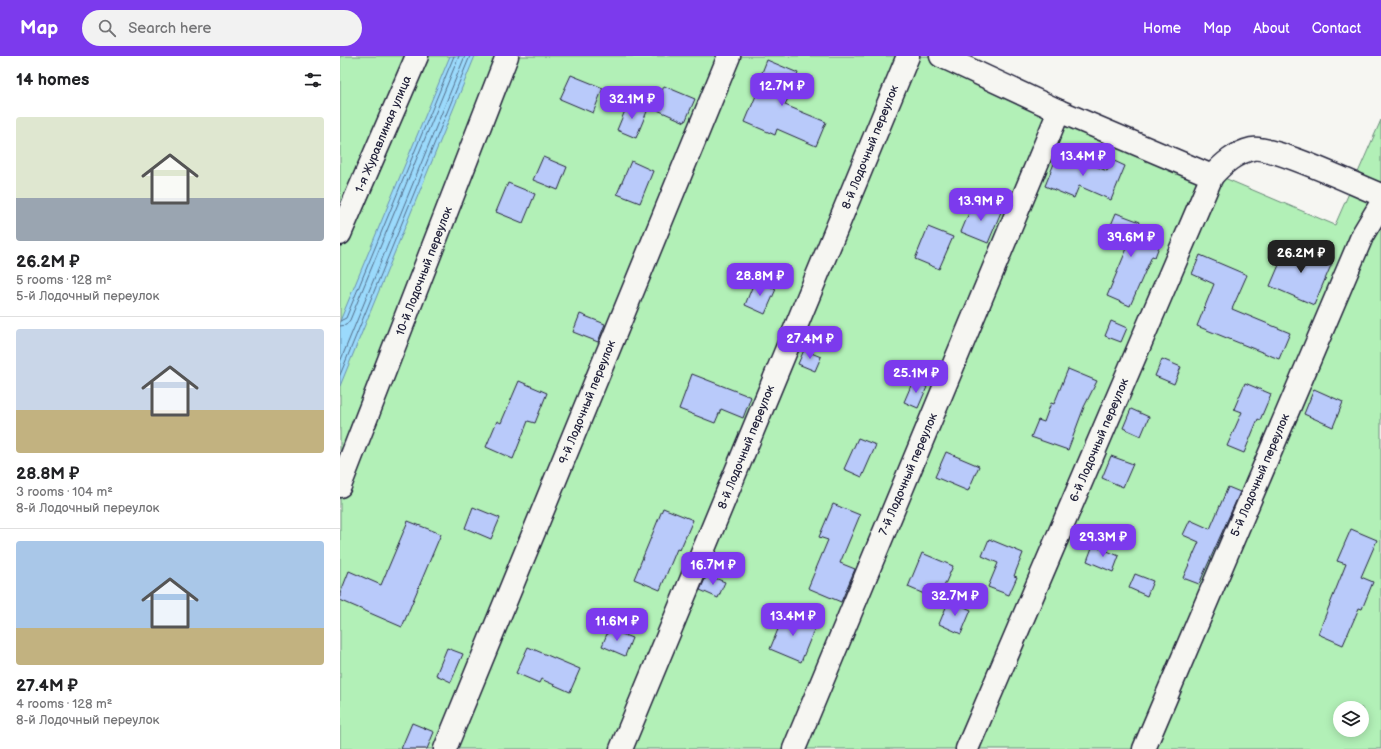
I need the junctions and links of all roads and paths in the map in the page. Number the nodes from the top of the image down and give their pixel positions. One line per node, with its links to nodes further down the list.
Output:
1 (417, 56): 10 (street, 1-я Журавлиная улица)
2 (507, 56): 11 (street, 10-й Лодочный переулок)
3 (729, 56): 12 (street, 9-й Лодочный переулок)
4 (908, 56): 13 (street, 8-й Лодочный переулок)
5 (941, 56): 6 (street)
6 (1059, 111): 7 (street); 14 (street, 7-й Лодочный переулок)
7 (1212, 176): 8 (street); 15 (street, 6-й Лодочный переулок)
8 (1381, 195)
9 (1381, 204): 16 (street, 5-й Лодочный переулок)
10 (340, 234)
11 (340, 486)
12 (445, 749)
13 (621, 749)
14 (794, 749)
15 (967, 749)
16 (1144, 749)

